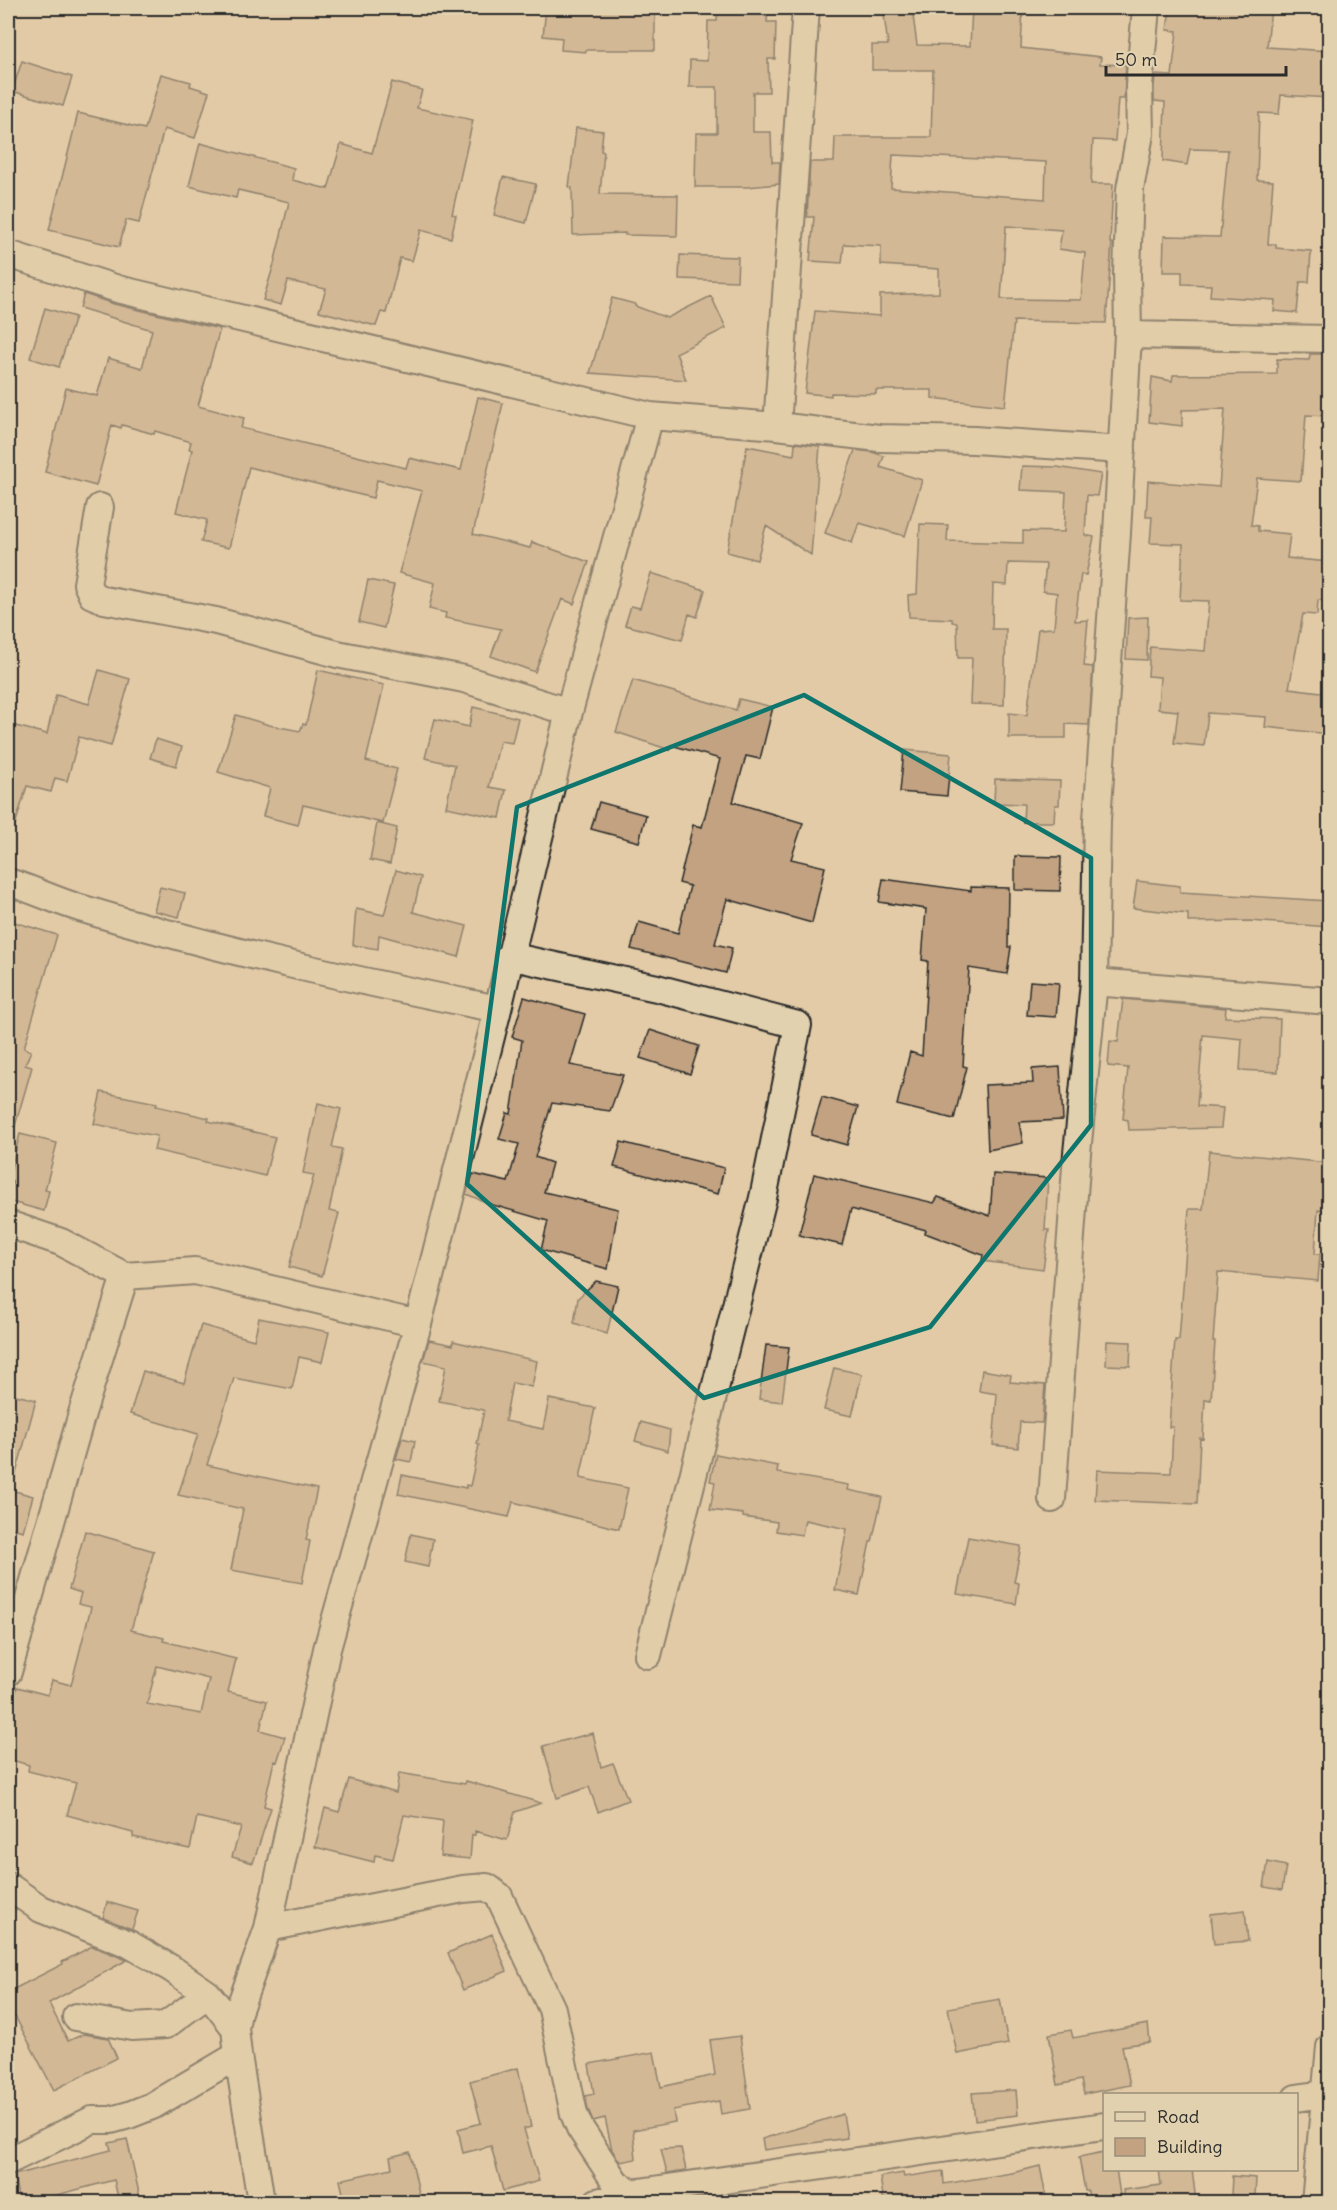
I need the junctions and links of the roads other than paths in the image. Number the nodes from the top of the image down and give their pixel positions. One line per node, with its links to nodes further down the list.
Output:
1 (806, 8): 7 (street)
2 (1146, 8): 4 (street)
3 (8, 254): 6 (street)
4 (1128, 335): 5 (street); 8 (street)
5 (1329, 339)
6 (650, 417): 7 (street); 10 (street)
7 (777, 426): 8 (street)
8 (1122, 450): 13 (street)
9 (100, 507): 10 (street)
10 (569, 712): 12 (street)
11 (8, 882): 15 (street)
12 (509, 956): 15 (street); 20 (street)
13 (1094, 982): 14 (street); 19 (street)
14 (1329, 1001)
15 (498, 1009): 18 (street)
16 (8, 1224): 17 (street)
17 (125, 1276): 18 (street); 21 (street)
18 (418, 1324): 23 (street)
19 (1052, 1499)
20 (648, 1655)
21 (8, 1672)
22 (8, 1886): 24 (street)
23 (267, 1928): 26 (street); 33 (street)
24 (208, 1994): 25 (street); 26 (street)
25 (76, 2017)
26 (235, 2028): 28 (street)
27 (1329, 2047): 29 (street)
28 (238, 2055): 32 (street); 34 (street)
29 (1327, 2093): 30 (street); 36 (street)
30 (1298, 2098)
31 (1103, 2126): 33 (street)
32 (8, 2161)
33 (632, 2193): 35 (street)
34 (261, 2202)
35 (597, 2202)
36 (1315, 2202)

